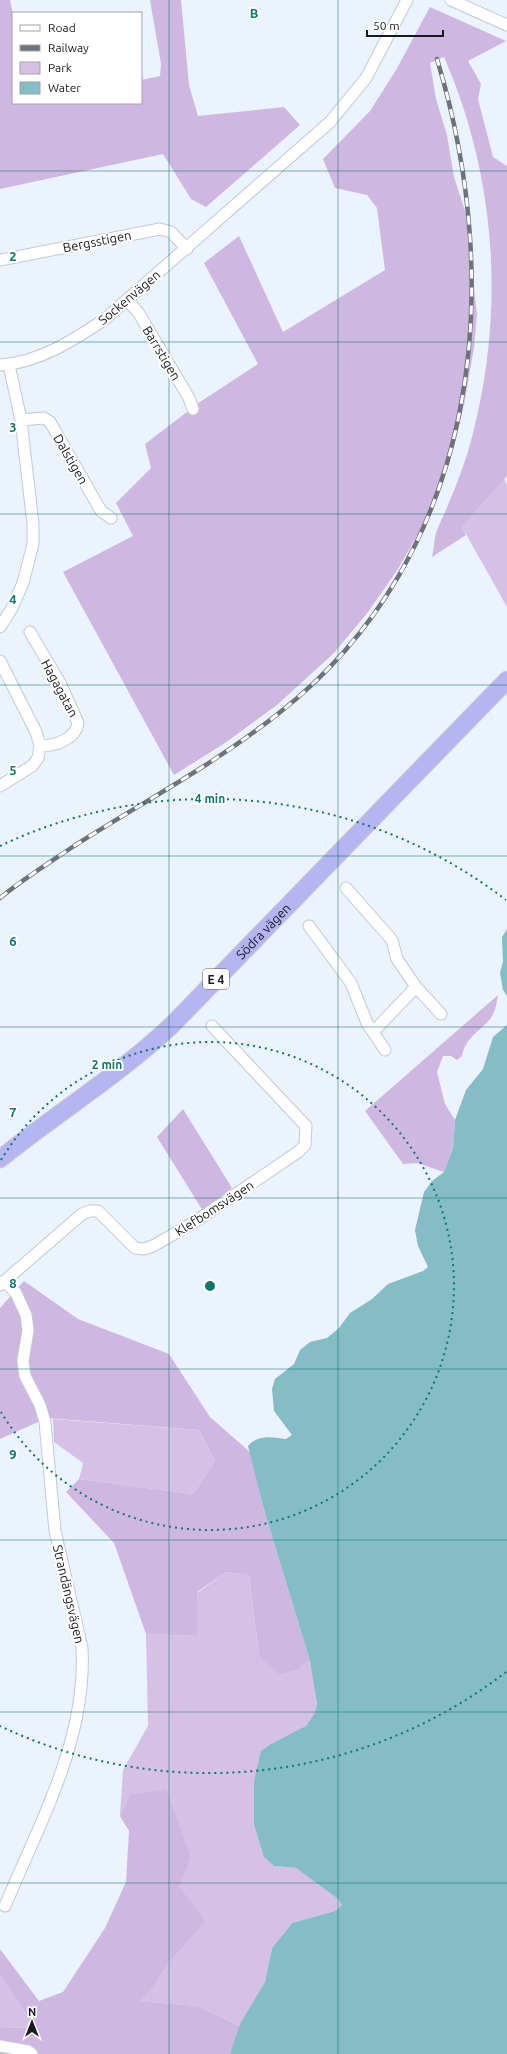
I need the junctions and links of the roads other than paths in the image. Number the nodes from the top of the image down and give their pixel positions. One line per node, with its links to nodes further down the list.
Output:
1 (407, 0): 4 (street, Sockenvägen)
2 (451, 0): 3 (street)
3 (507, 25)
4 (187, 249): 5 (street, Bergsstigen); 6 (street, Sockenvägen)
5 (0, 260)
6 (127, 300): 7 (street, Sockenvägen); 8 (street, Barrstigen)
7 (5, 365): 9 (street, Sockenvägen)
8 (193, 409)
9 (21, 420): 10 (street, Dalstigen); 11 (street, Sockenvägen)
10 (111, 518)
11 (0, 627)
12 (30, 632): 15 (street, Hagagatan)
13 (0, 661): 15 (street)
14 (507, 680): 24 (highway, Södra vägen / E 4)
15 (40, 746): 16 (street)
16 (0, 786)
17 (346, 888): 19 (street)
18 (309, 926): 22 (street)
19 (416, 987): 20 (street); 22 (street)
20 (441, 1014)
21 (212, 1026): 25 (street, Klefbomsvägen)
22 (373, 1032): 23 (street)
23 (384, 1050)
24 (0, 1159)
25 (2, 1283): 26 (street, Strandängsvägen)
26 (5, 1906)
27 (0, 2046): 28 (street)
28 (32, 2054)

